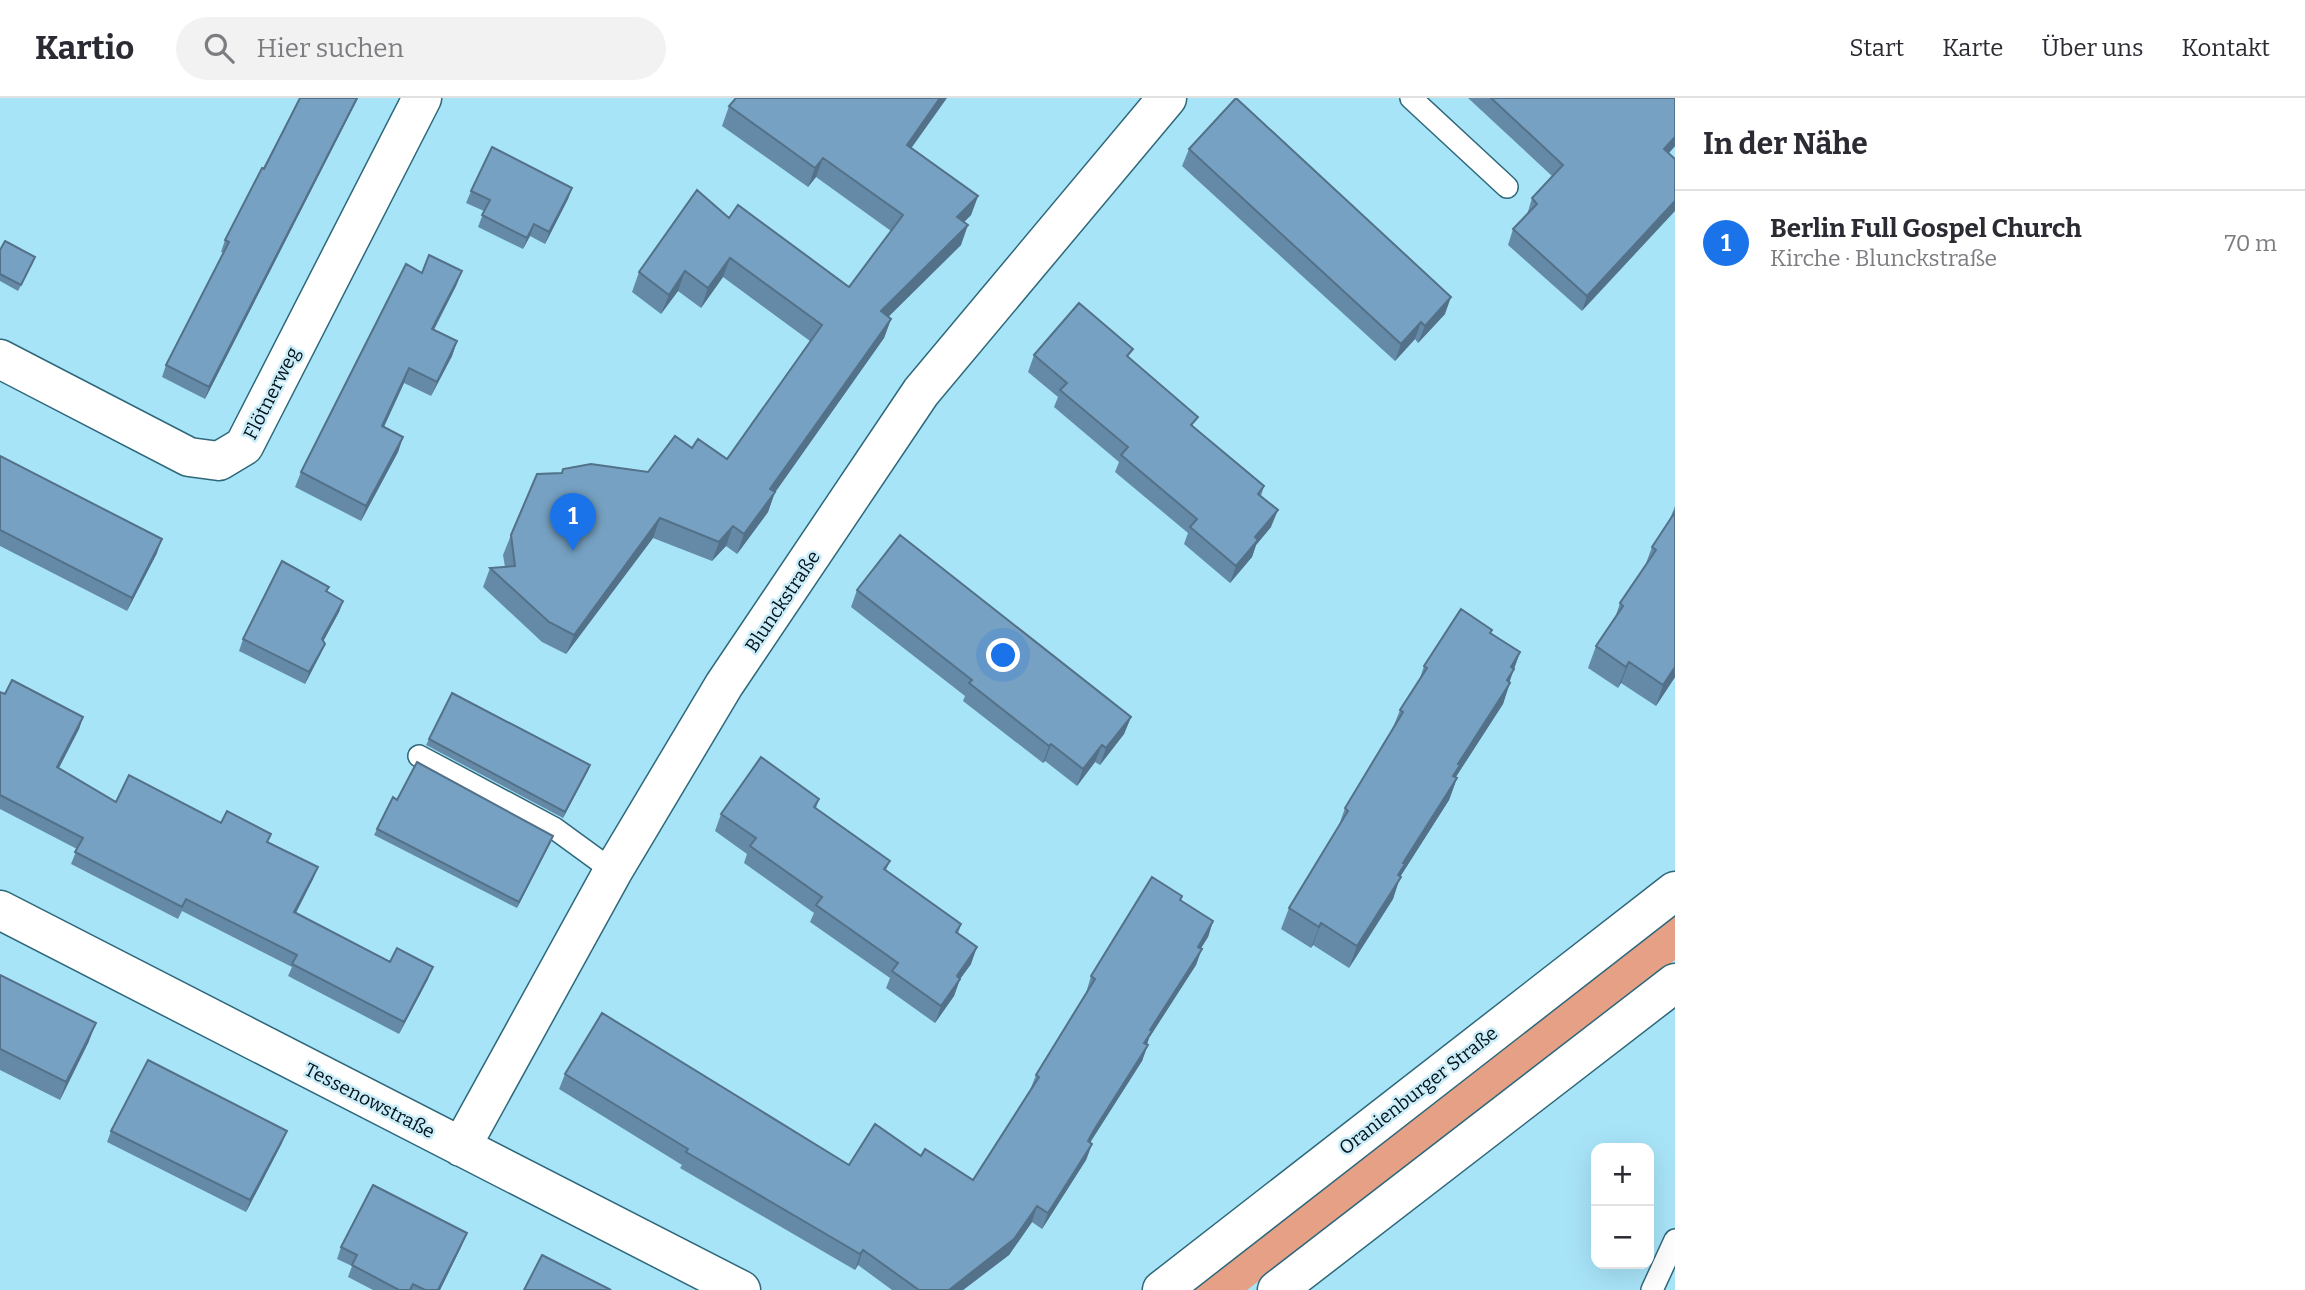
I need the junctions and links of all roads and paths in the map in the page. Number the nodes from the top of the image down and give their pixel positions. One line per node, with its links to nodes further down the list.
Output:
1 (422, 98): 5 (street, Flötnerweg)
2 (1167, 98): 7 (street, Blunckstraße)
3 (1411, 98): 4 (lane)
4 (1507, 187)
5 (0, 359)
6 (419, 756): 7 (lane)
7 (613, 871): 11 (street, Blunckstraße)
8 (1675, 891): 14 (street, Oranienburger Straße)
9 (0, 910): 11 (street, Tessenowstraße)
10 (1675, 983): 15 (street)
11 (461, 1147): 13 (street, Tessenowstraße)
12 (1675, 1240): 16 (lane)
13 (741, 1290)
14 (1162, 1290)
15 (1277, 1290)
16 (1652, 1290)

